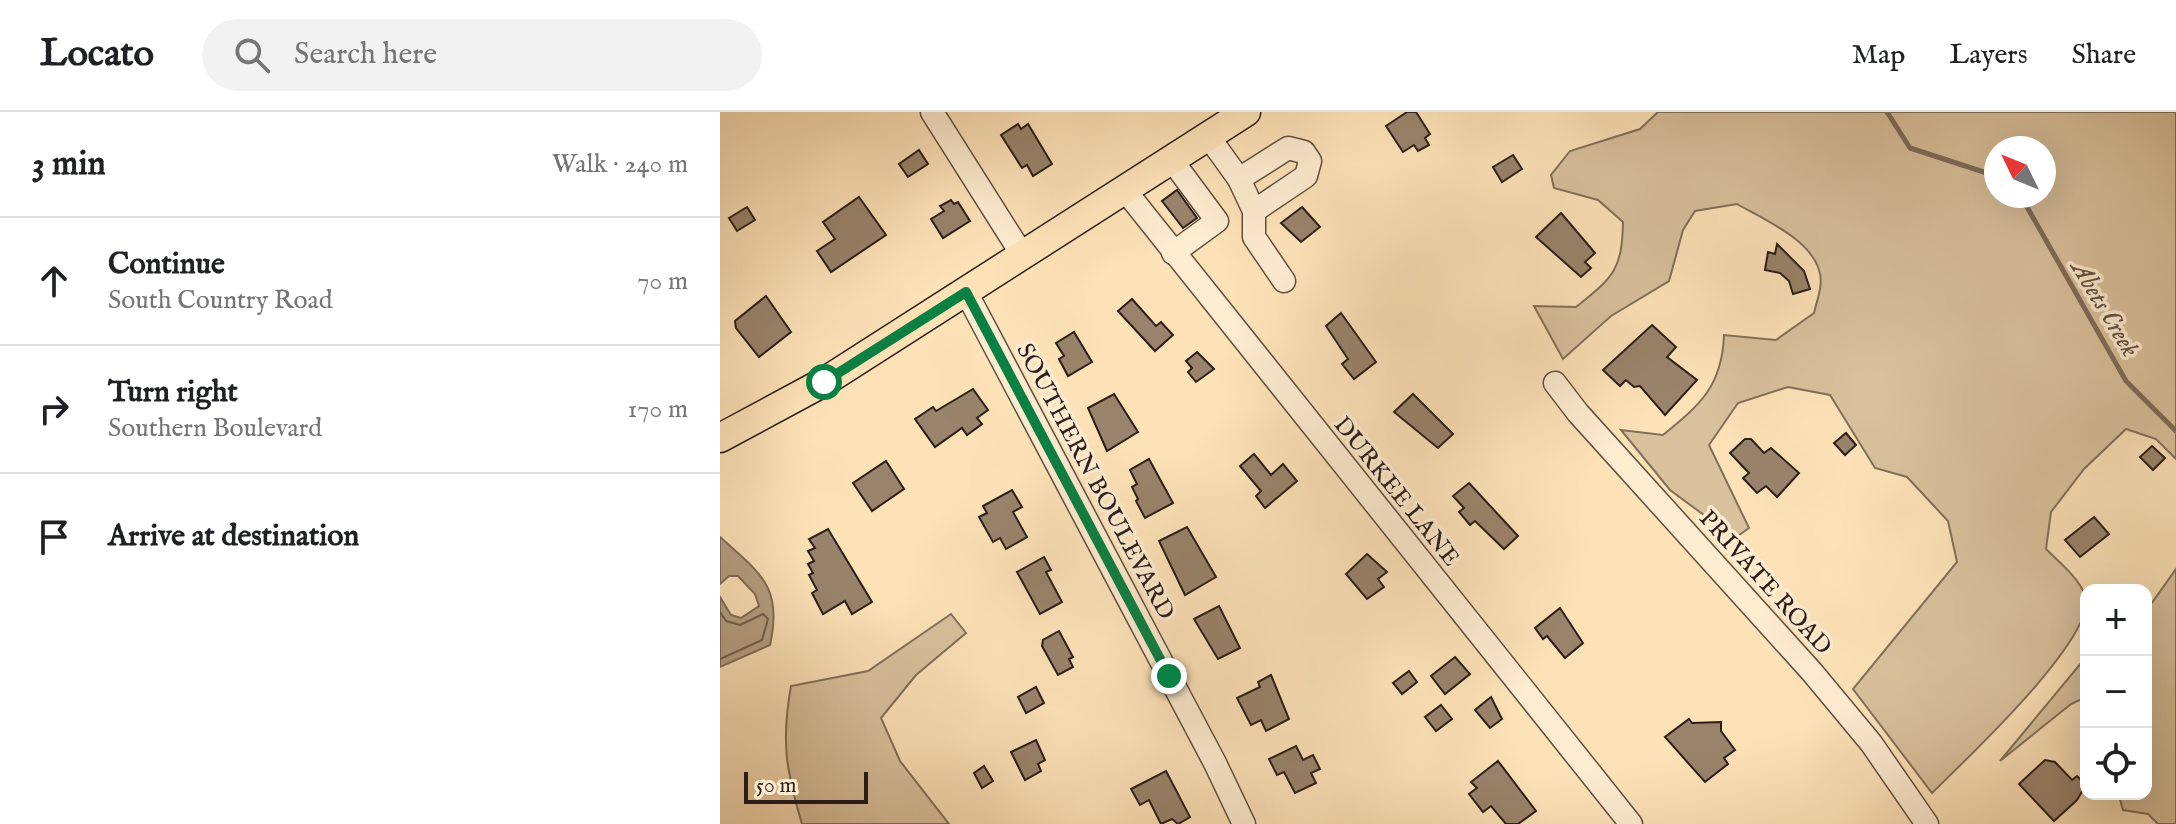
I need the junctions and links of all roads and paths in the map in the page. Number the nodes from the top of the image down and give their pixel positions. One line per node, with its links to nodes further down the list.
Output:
1 (932, 112): 9 (street)
2 (1246, 112): 3 (main road)
3 (1208, 136): 4 (main road); 5 (street)
4 (1171, 159): 6 (main road); 8 (street)
5 (1239, 179): 7 (street); 7 (street)
6 (1124, 189): 8 (street, DURKEE LANE); 9 (main road)
7 (1254, 211): 10 (street)
8 (1173, 253): 15 (street, DURKEE LANE)
9 (1023, 256): 11 (main road)
10 (1284, 281)
11 (966, 292): 13 (main road); 14 (street, SOUTHERN BOULEVARD)
12 (1555, 383): 16 (street, PRIVATE ROAD)
13 (720, 438)
14 (1244, 824)
15 (1631, 824)
16 (1927, 824)

